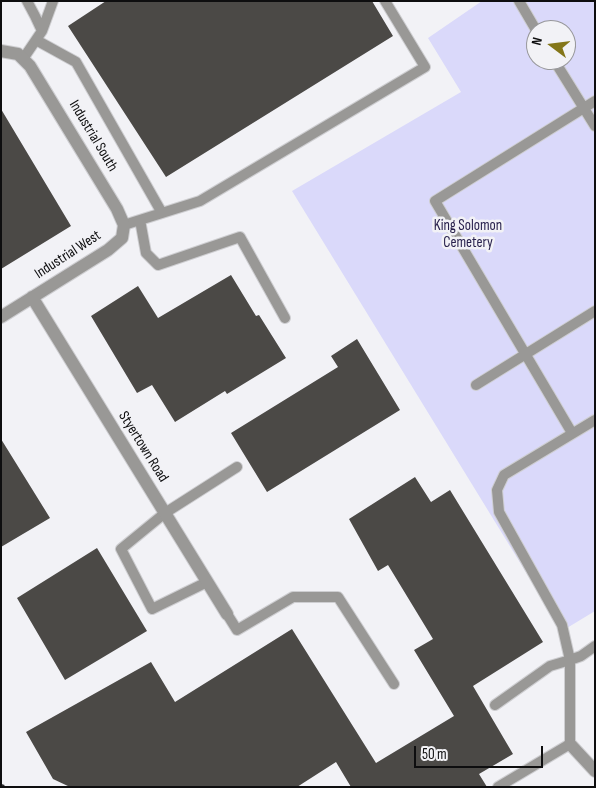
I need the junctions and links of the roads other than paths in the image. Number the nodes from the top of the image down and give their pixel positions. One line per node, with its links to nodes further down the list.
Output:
1 (27, 1): 6 (lane)
2 (53, 1): 6 (lane)
3 (385, 1): 14 (lane)
4 (518, 1): 5 (lane)
5 (530, 20)
6 (42, 31): 7 (lane)
7 (36, 40): 9 (lane); 14 (lane)
8 (1, 51): 9 (street)
9 (24, 59): 16 (street, Industrial South)
10 (560, 70): 12 (lane)
11 (595, 101): 12 (lane)
12 (584, 108): 13 (lane); 21 (lane)
13 (595, 126)
14 (162, 213): 15 (lane)
15 (140, 220): 16 (lane); 20 (lane)
16 (124, 225): 17 (street, Industrial West)
17 (32, 297): 19 (street, Industrial West); 26 (street, Styertown Road)
18 (595, 311): 21 (lane)
19 (1, 317)
20 (285, 318)
21 (525, 354): 22 (lane); 24 (lane)
22 (476, 385)
23 (595, 420): 24 (lane)
24 (572, 433): 30 (lane)
25 (237, 467): 26 (lane)
26 (164, 513): 27 (street, Styertown Road); 27 (lane)
27 (207, 582): 28 (street, Styertown Road)
28 (227, 614): 31 (lane)
29 (595, 646): 30 (lane)
30 (570, 660): 32 (lane); 33 (lane)
31 (394, 684)
32 (495, 705)
33 (570, 744): 34 (street); 35 (lane)
34 (595, 772)
35 (498, 787)

